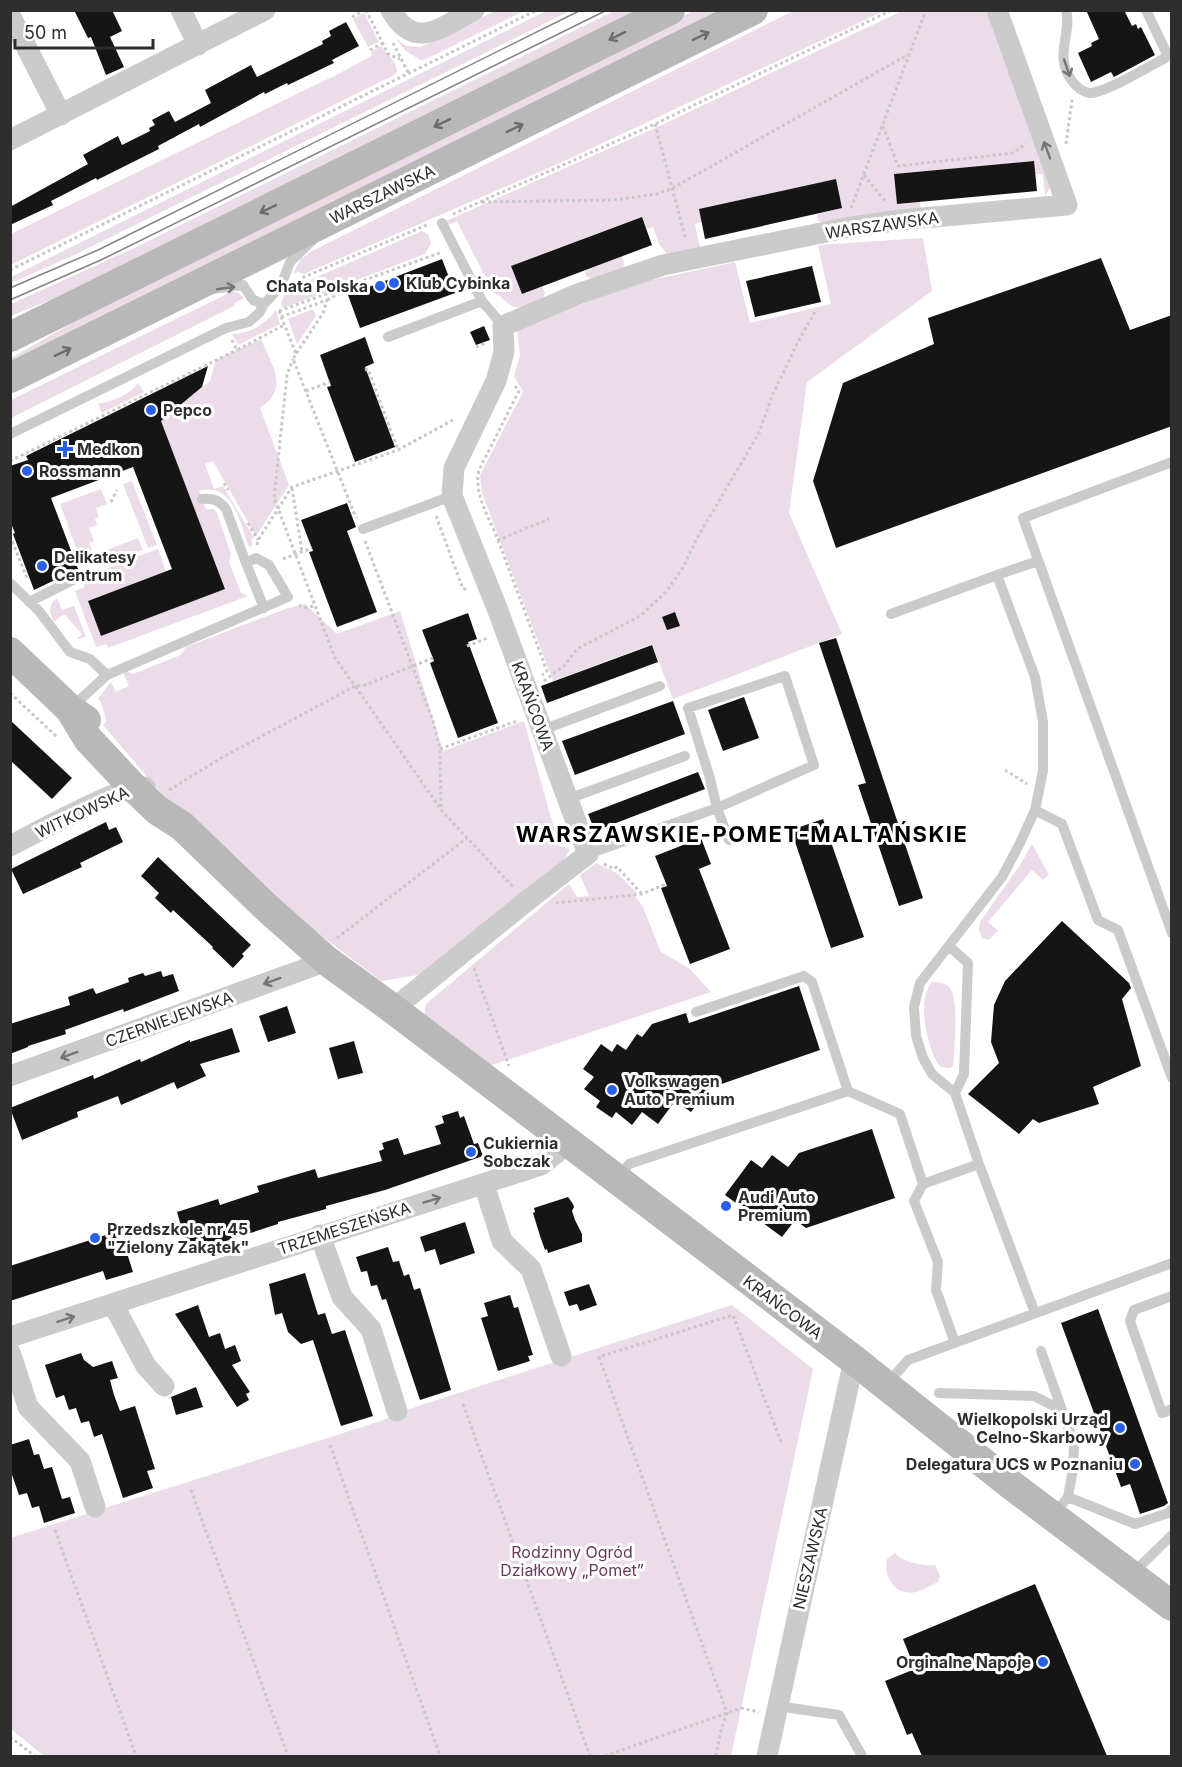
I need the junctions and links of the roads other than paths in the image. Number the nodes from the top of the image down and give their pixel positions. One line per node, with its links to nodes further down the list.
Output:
1 (180, 10): 11 (street)
2 (265, 10): 11 (street)
3 (392, 10): 9 (street)
4 (670, 10): 20 (main road, one-way to 20)
5 (753, 10): 14 (main road, WARSZAWSKA, one-way to 5)
6 (997, 10): 19 (street, WARSZAWSKA, one-way to 6)
7 (1066, 10): 8 (lane, one-way to 8)
8 (1146, 10)
9 (462, 13)
10 (10, 15): 12 (street)
11 (198, 45): 12 (street)
12 (61, 115): 13 (street)
13 (10, 140)
14 (336, 217): 16 (main road, WARSZAWSKA); 18 (lane)
15 (435, 224): 17 (lane)
16 (181, 294): 18 (lane, one-way to 18); 22 (main road, WARSZAWSKA, one-way to 16)
17 (482, 301): 19 (lane); 21 (lane)
18 (264, 304): 23 (lane)
19 (503, 326): 25 (street, KRAŃCOWA)
20 (10, 337)
21 (388, 337)
22 (10, 378)
23 (10, 434)
24 (1172, 462): 29 (lane)
25 (452, 496): 27 (lane); 40 (street, KRAŃCOWA)
26 (202, 499): 28 (lane)
27 (361, 529)
28 (251, 560): 34 (lane); 34 (lane)
29 (1038, 561): 30 (lane); 49 (lane)
30 (997, 575): 35 (lane); 45 (lane)
31 (81, 576): 33 (lane)
32 (10, 583): 33 (lane)
33 (32, 601): 37 (lane)
34 (264, 608): 37 (lane)
35 (891, 614)
36 (10, 652): 39 (main road, KRAŃCOWA)
37 (107, 675): 39 (lane)
38 (660, 686): 40 (lane)
39 (70, 709): 42 (main road, KRAŃCOWA)
40 (533, 724): 43 (street, KRAŃCOWA)
41 (685, 756): 43 (lane)
42 (150, 790): 47 (street, WITKOWSKA); 51 (main road, KRAŃCOWA)
43 (568, 799): 48 (street, KRAŃCOWA)
44 (717, 808): 44 (lane); 46 (lane); 48 (lane)
45 (1035, 810): 50 (lane); 55 (lane)
46 (729, 840)
47 (10, 846)
48 (592, 857): 52 (street)
49 (1172, 933)
50 (949, 946): 57 (lane); 57 (lane)
51 (316, 952): 52 (main road, KRAŃCOWA); 54 (street, CZERNIEJEWSKA, one-way to 54)
52 (393, 1009): 58 (main road, KRAŃCOWA)
53 (696, 1012): 56 (lane)
54 (10, 1076)
55 (1172, 1077)
56 (848, 1091): 60 (lane); 62 (lane)
57 (955, 1093): 59 (lane)
58 (569, 1143): 60 (main road, KRAŃCOWA); 61 (street, TRZEMESZEŃSKA)
59 (980, 1164): 62 (lane); 67 (lane)
60 (618, 1180): 73 (main road, KRAŃCOWA)
61 (484, 1184): 63 (street, TRZEMESZEŃSKA, one-way to 61); 72 (street)
62 (923, 1184): 69 (lane)
63 (320, 1235): 66 (street, TRZEMESZEŃSKA); 79 (street)
64 (1172, 1263): 67 (lane)
65 (1172, 1296): 78 (lane)
66 (113, 1304): 68 (street, TRZEMESZEŃSKA, one-way to 66); 75 (street)
67 (1035, 1313): 69 (lane)
68 (10, 1336)
69 (955, 1343): 74 (lane)
70 (1041, 1351): 77 (lane)
71 (10, 1352): 81 (street)
72 (561, 1356)
73 (854, 1360): 74 (main road, KRAŃCOWA); 86 (street, NIESZAWSKA)
74 (886, 1385): 80 (main road, KRAŃCOWA)
75 (164, 1386)
76 (939, 1393): 77 (lane)
77 (1062, 1410): 80 (lane)
78 (1172, 1410)
79 (397, 1412)
80 (1061, 1506): 82 (lane); 84 (main road, KRAŃCOWA)
81 (95, 1507)
82 (1172, 1509)
83 (1172, 1534): 84 (lane)
84 (1131, 1575): 85 (main road, KRAŃCOWA)
85 (1172, 1606)
86 (776, 1710): 87 (street, NIESZAWSKA); 88 (lane)
87 (767, 1756)
88 (862, 1756)

